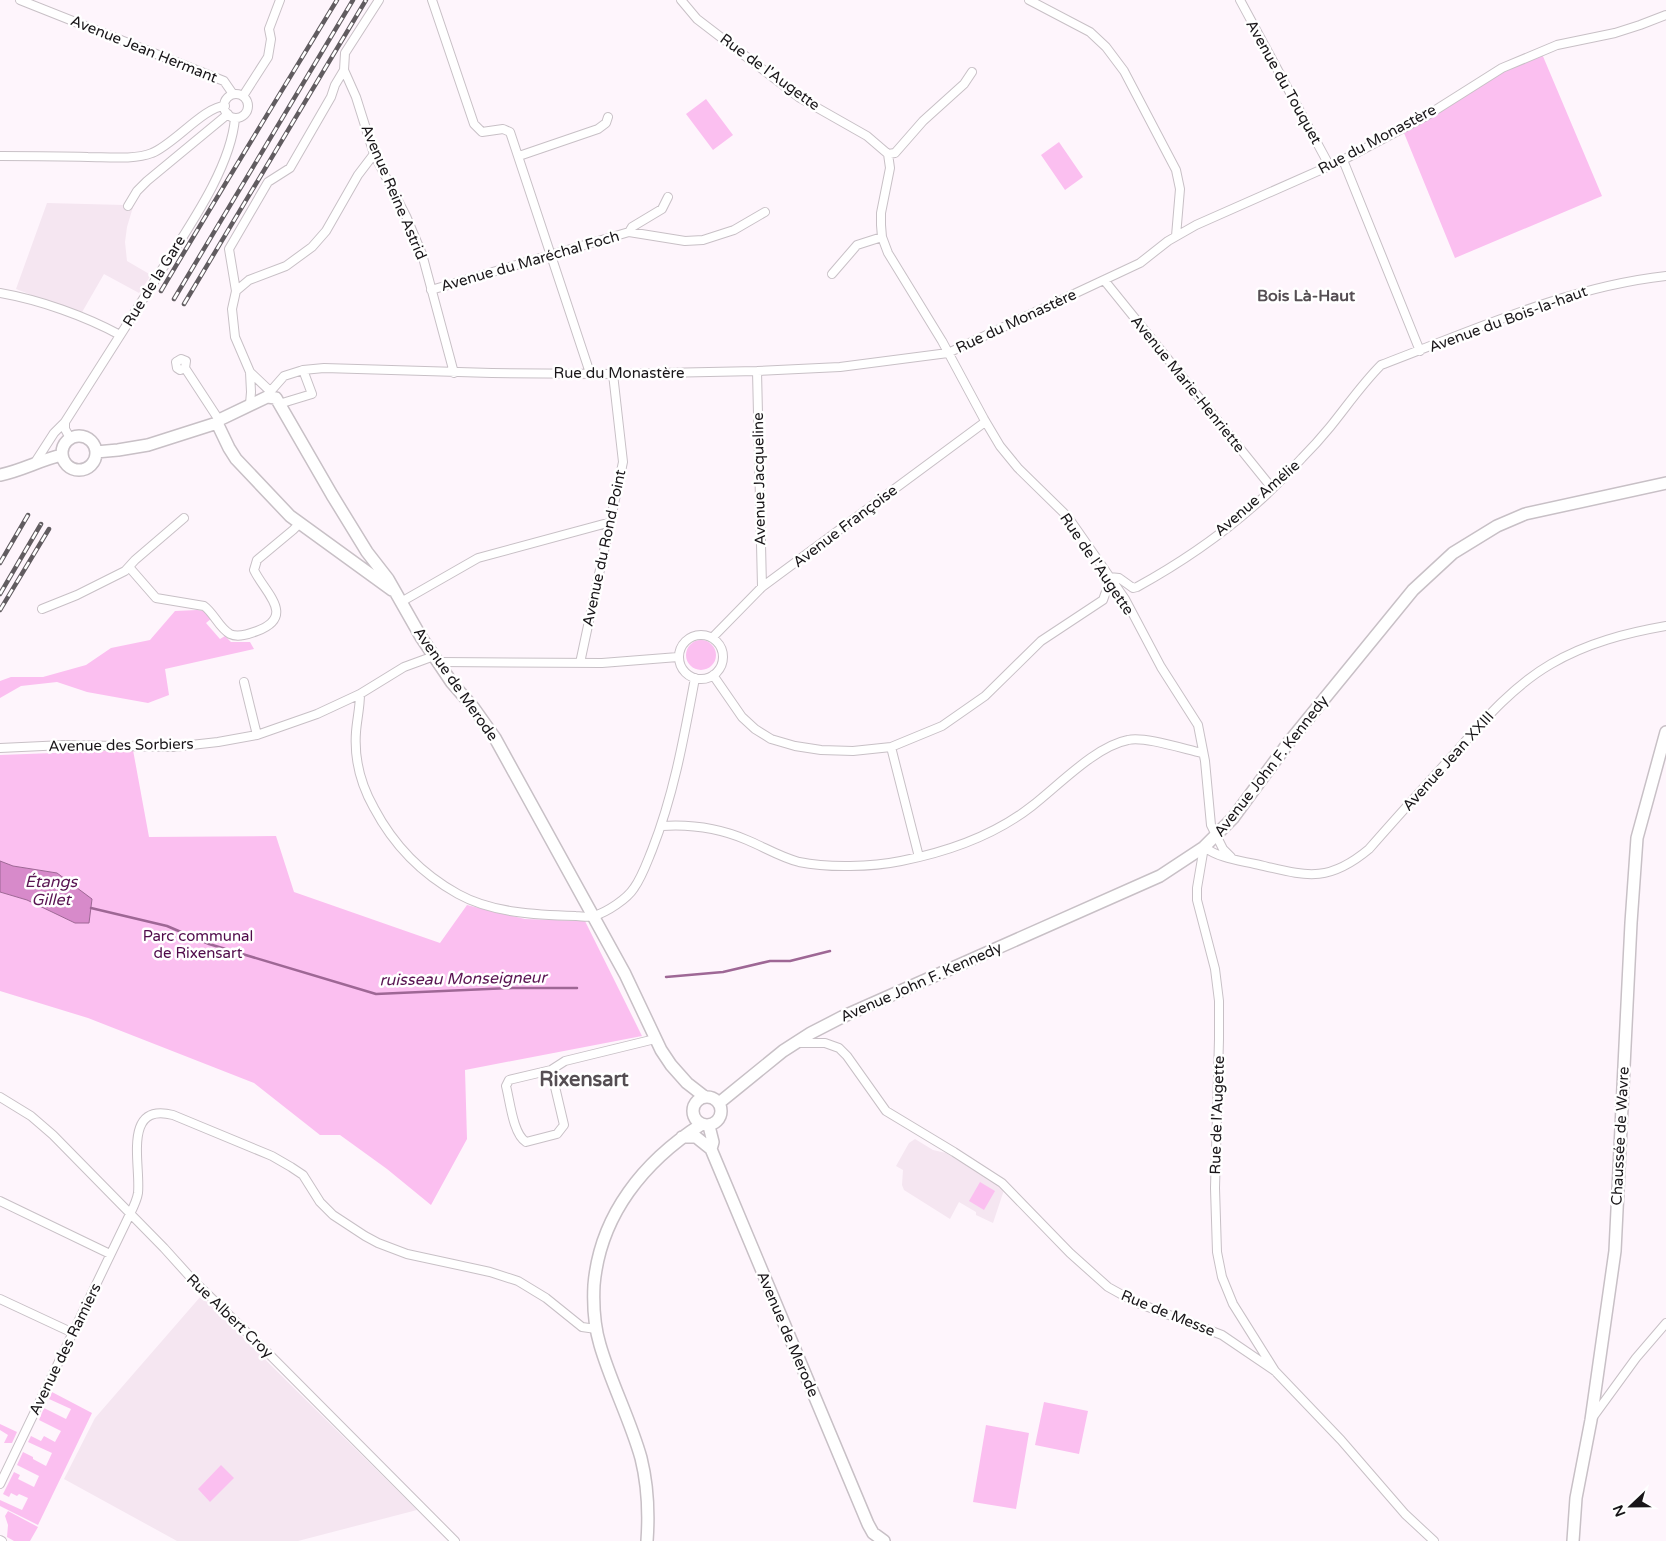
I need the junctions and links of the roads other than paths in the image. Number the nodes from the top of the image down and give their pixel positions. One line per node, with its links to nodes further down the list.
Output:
1 (20, 0): 11 (street, Avenue Jean Hermant)
2 (280, 0): 12 (street)
3 (379, 0): 9 (street)
4 (432, 0): 19 (street)
5 (681, 0): 17 (street, Rue de l'Augette)
6 (1029, 0): 26 (street)
7 (1240, 0): 21 (street, Avenue du Touquet)
8 (1666, 15): 20 (street, Rue du Monastère)
9 (344, 70): 16 (street, Avenue Reine Astrid); 33 (street)
10 (972, 72): 17 (street)
11 (233, 94): 12 (street); 13 (street)
12 (243, 96): 15 (street)
13 (226, 110): 15 (street); 18 (street); 23 (street)
14 (608, 117): 19 (street)
15 (235, 118): 35 (street, Rue de la Gare)
16 (374, 154): 32 (street, Avenue Reine Astrid); 33 (street)
17 (888, 154): 27 (street, Rue de l'Augette)
18 (0, 156)
19 (518, 156): 28 (street)
20 (1343, 160): 21 (street, Rue du Monastère); 36 (street)
21 (1329, 165): 26 (street, Rue du Monastère)
22 (668, 197): 25 (street, Avenue du Maréchal Foch)
23 (128, 206)
24 (765, 212): 25 (street, Avenue du Maréchal Foch)
25 (629, 232): 28 (street, Avenue du Maréchal Foch)
26 (1176, 236): 31 (street, Rue du Monastère)
27 (882, 237): 29 (street); 37 (street, Rue de l'Augette)
28 (552, 255): 32 (street, Avenue du Maréchal Foch); 44 (street)
29 (832, 274)
30 (1666, 276): 36 (street, Avenue du Bois-la-haut)
31 (1104, 280): 37 (street, Rue du Monastère); 58 (street, Avenue Marie-Henriette)
32 (431, 290): 43 (street, Avenue Reine Astrid)
33 (236, 291): 42 (street)
34 (0, 293): 35 (street)
35 (120, 336): 49 (street, Rue de la Gare)
36 (1420, 351): 38 (street, Avenue du Bois-la-haut)
37 (948, 353): 41 (street, Rue du Monastère); 51 (street, Rue de l'Augette)
38 (1381, 365): 58 (street, Avenue Amélie)
39 (185, 368): 50 (street)
40 (303, 370): 43 (street, Rue du Monastère); 46 (street, Rue du Monastère); 48 (street)
41 (757, 371): 45 (street, Rue du Monastère); 66 (street, Avenue Jacqueline)
42 (250, 372): 46 (street); 47 (street)
43 (454, 373): 44 (street, Rue du Monastère)
44 (590, 374): 45 (street, Rue du Monastère)
45 (612, 374): 60 (street, Avenue du Rond Point)
46 (269, 394): 47 (street); 48 (street, Avenue de Merode)
47 (250, 404): 50 (street)
48 (279, 404): 62 (street, Avenue de Merode)
49 (65, 422): 52 (street); 55 (street, Rue de la Gare)
50 (218, 422): 53 (street); 61 (street)
51 (986, 422): 65 (street, Rue de l'Augette); 66 (street, Avenue Françoise)
52 (70, 438): 53 (street); 54 (street)
53 (96, 452): 54 (street)
54 (62, 455): 55 (street)
55 (34, 464): 56 (street)
56 (0, 475)
57 (1666, 483): 85 (street, Avenue John F. Kennedy)
58 (1272, 488): 65 (street, Avenue Amélie)
59 (184, 518): 64 (street)
60 (611, 522): 68 (street); 74 (street, Avenue du Rond Point)
61 (300, 523): 63 (street); 64 (street)
62 (368, 552): 63 (street); 67 (street, Avenue de Merode)
63 (355, 563): 67 (street)
64 (129, 567): 69 (street)
65 (1109, 577): 81 (street); 83 (street, Rue de l'Augette)
66 (762, 587): 71 (street, Avenue Françoise)
67 (395, 592): 68 (street, Avenue de Merode)
68 (402, 602): 73 (street, Avenue de Merode)
69 (42, 609)
70 (1666, 626): 88 (street, Avenue Jean XXIII)
71 (712, 638): 72 (street); 75 (street)
72 (678, 657): 74 (street); 76 (street)
73 (437, 659): 74 (street); 78 (street, Avenue des Sorbiers); 89 (street, Avenue de Merode)
74 (580, 663)
75 (713, 675): 76 (street); 81 (street)
76 (695, 678): 84 (street)
77 (244, 682): 80 (street)
78 (360, 694): 80 (street, Avenue des Sorbiers); 89 (street)
79 (1666, 732): 107 (street, Chaussée de Wavre)
80 (257, 735): 82 (street, Avenue des Sorbiers)
81 (891, 747): 87 (street)
82 (0, 748)
83 (1202, 753): 85 (street, Rue de l'Augette); 87 (street)
84 (662, 826): 87 (street); 89 (street)
85 (1217, 836): 86 (street, Avenue John F. Kennedy); 88 (street)
86 (1204, 847): 88 (street, Avenue Jean XXIII); 91 (street, Avenue John F. Kennedy); 106 (street, Rue de l'Augette)
87 (920, 857)
88 (1233, 859)
89 (593, 917): 90 (street, Avenue de Merode)
90 (655, 1039): 92 (street); 93 (street, Avenue de Merode)
91 (795, 1042): 95 (street, Avenue John F. Kennedy); 106 (street, Rue de Messe)
92 (550, 1070): 92 (street)
93 (705, 1096): 95 (street); 96 (street)
94 (0, 1098): 100 (street, Rue Albert Croy)
95 (719, 1103): 96 (street)
96 (705, 1125): 97 (street); 98 (street, Avenue de Merode)
97 (682, 1137): 98 (street); 104 (street)
98 (711, 1149): 109 (street, Avenue de Merode)
99 (0, 1201): 101 (street)
100 (130, 1214): 101 (street, Avenue des Ramiers); 104 (street, Avenue des Ramiers); 110 (street, Rue Albert Croy)
101 (110, 1254): 105 (street, Avenue des Ramiers)
102 (0, 1299): 105 (street)
103 (1666, 1323): 107 (street)
104 (596, 1329): 111 (street)
105 (73, 1333): 108 (street, Avenue des Ramiers)
106 (1275, 1372): 112 (street, Rue de Messe)
107 (1591, 1420): 113 (street, Chaussée de Wavre)
108 (0, 1484)
109 (879, 1540)
110 (455, 1541)
111 (647, 1541)
112 (1434, 1541)
113 (1573, 1541)

